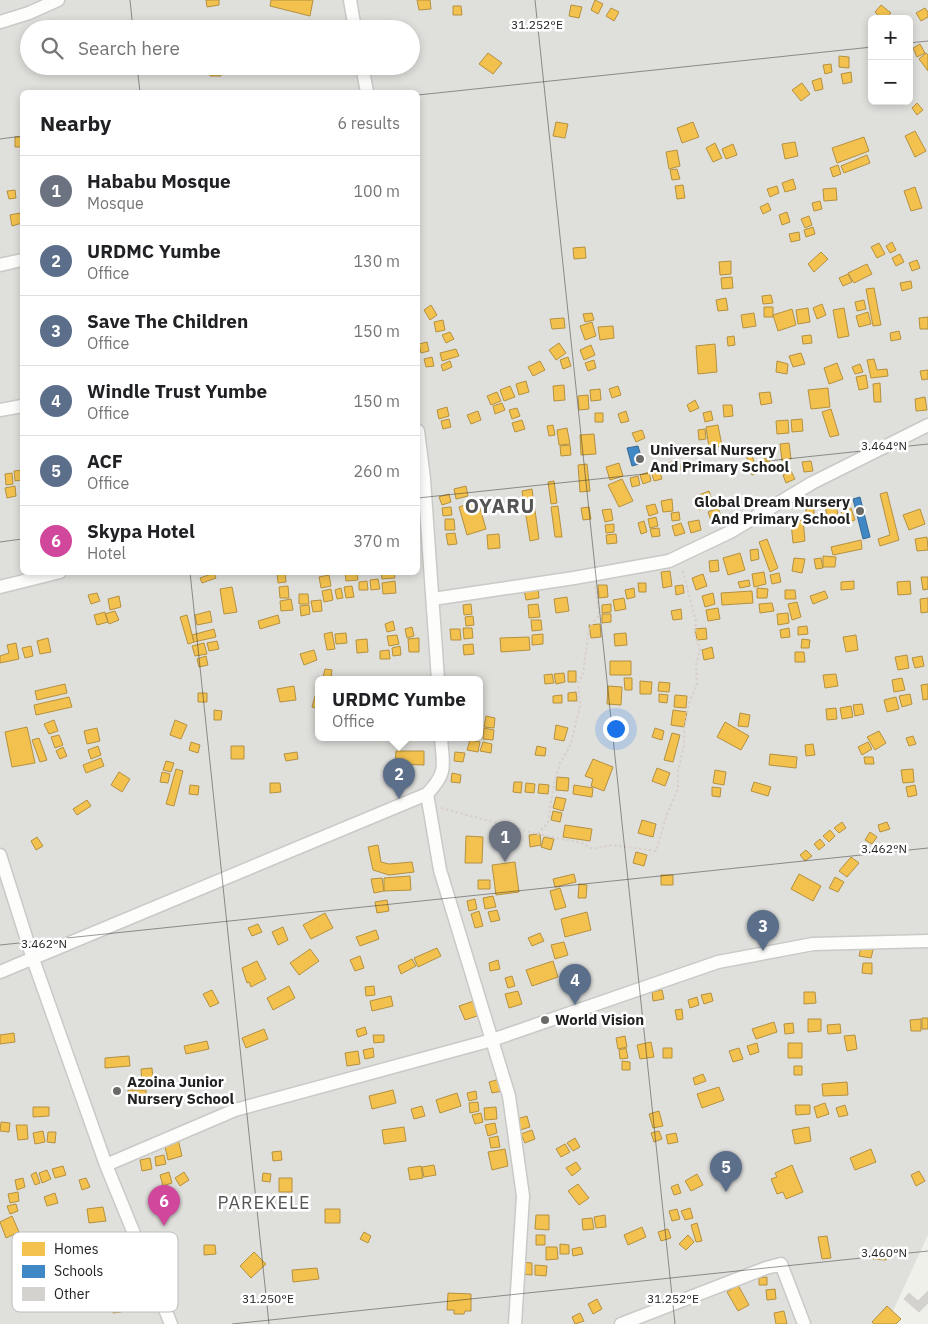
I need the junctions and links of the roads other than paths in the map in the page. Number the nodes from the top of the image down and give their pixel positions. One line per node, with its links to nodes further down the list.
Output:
1 (58, 0): 4 (street)
2 (350, 0): 3 (street)
3 (353, 20)
4 (0, 22)
5 (364, 75): 6 (street)
6 (367, 90)
7 (20, 260): 8 (street)
8 (0, 265)
9 (20, 406): 10 (street)
10 (0, 410)
11 (928, 425): 16 (street)
12 (420, 463): 13 (street)
13 (421, 480): 16 (street)
14 (48, 575): 15 (street)
15 (0, 587)
16 (433, 599): 17 (street)
17 (438, 676)
18 (441, 741): 19 (street)
19 (427, 794): 22 (street); 24 (street)
20 (0, 855): 22 (street)
21 (928, 941): 24 (street)
22 (33, 959): 23 (street); 25 (street)
23 (0, 972)
24 (492, 1040): 25 (street); 29 (street)
25 (106, 1165): 26 (street)
26 (133, 1232)
27 (166, 1312): 28 (street)
28 (171, 1324)
29 (515, 1324)
30 (621, 1324): 31 (street)
31 (804, 1324)

